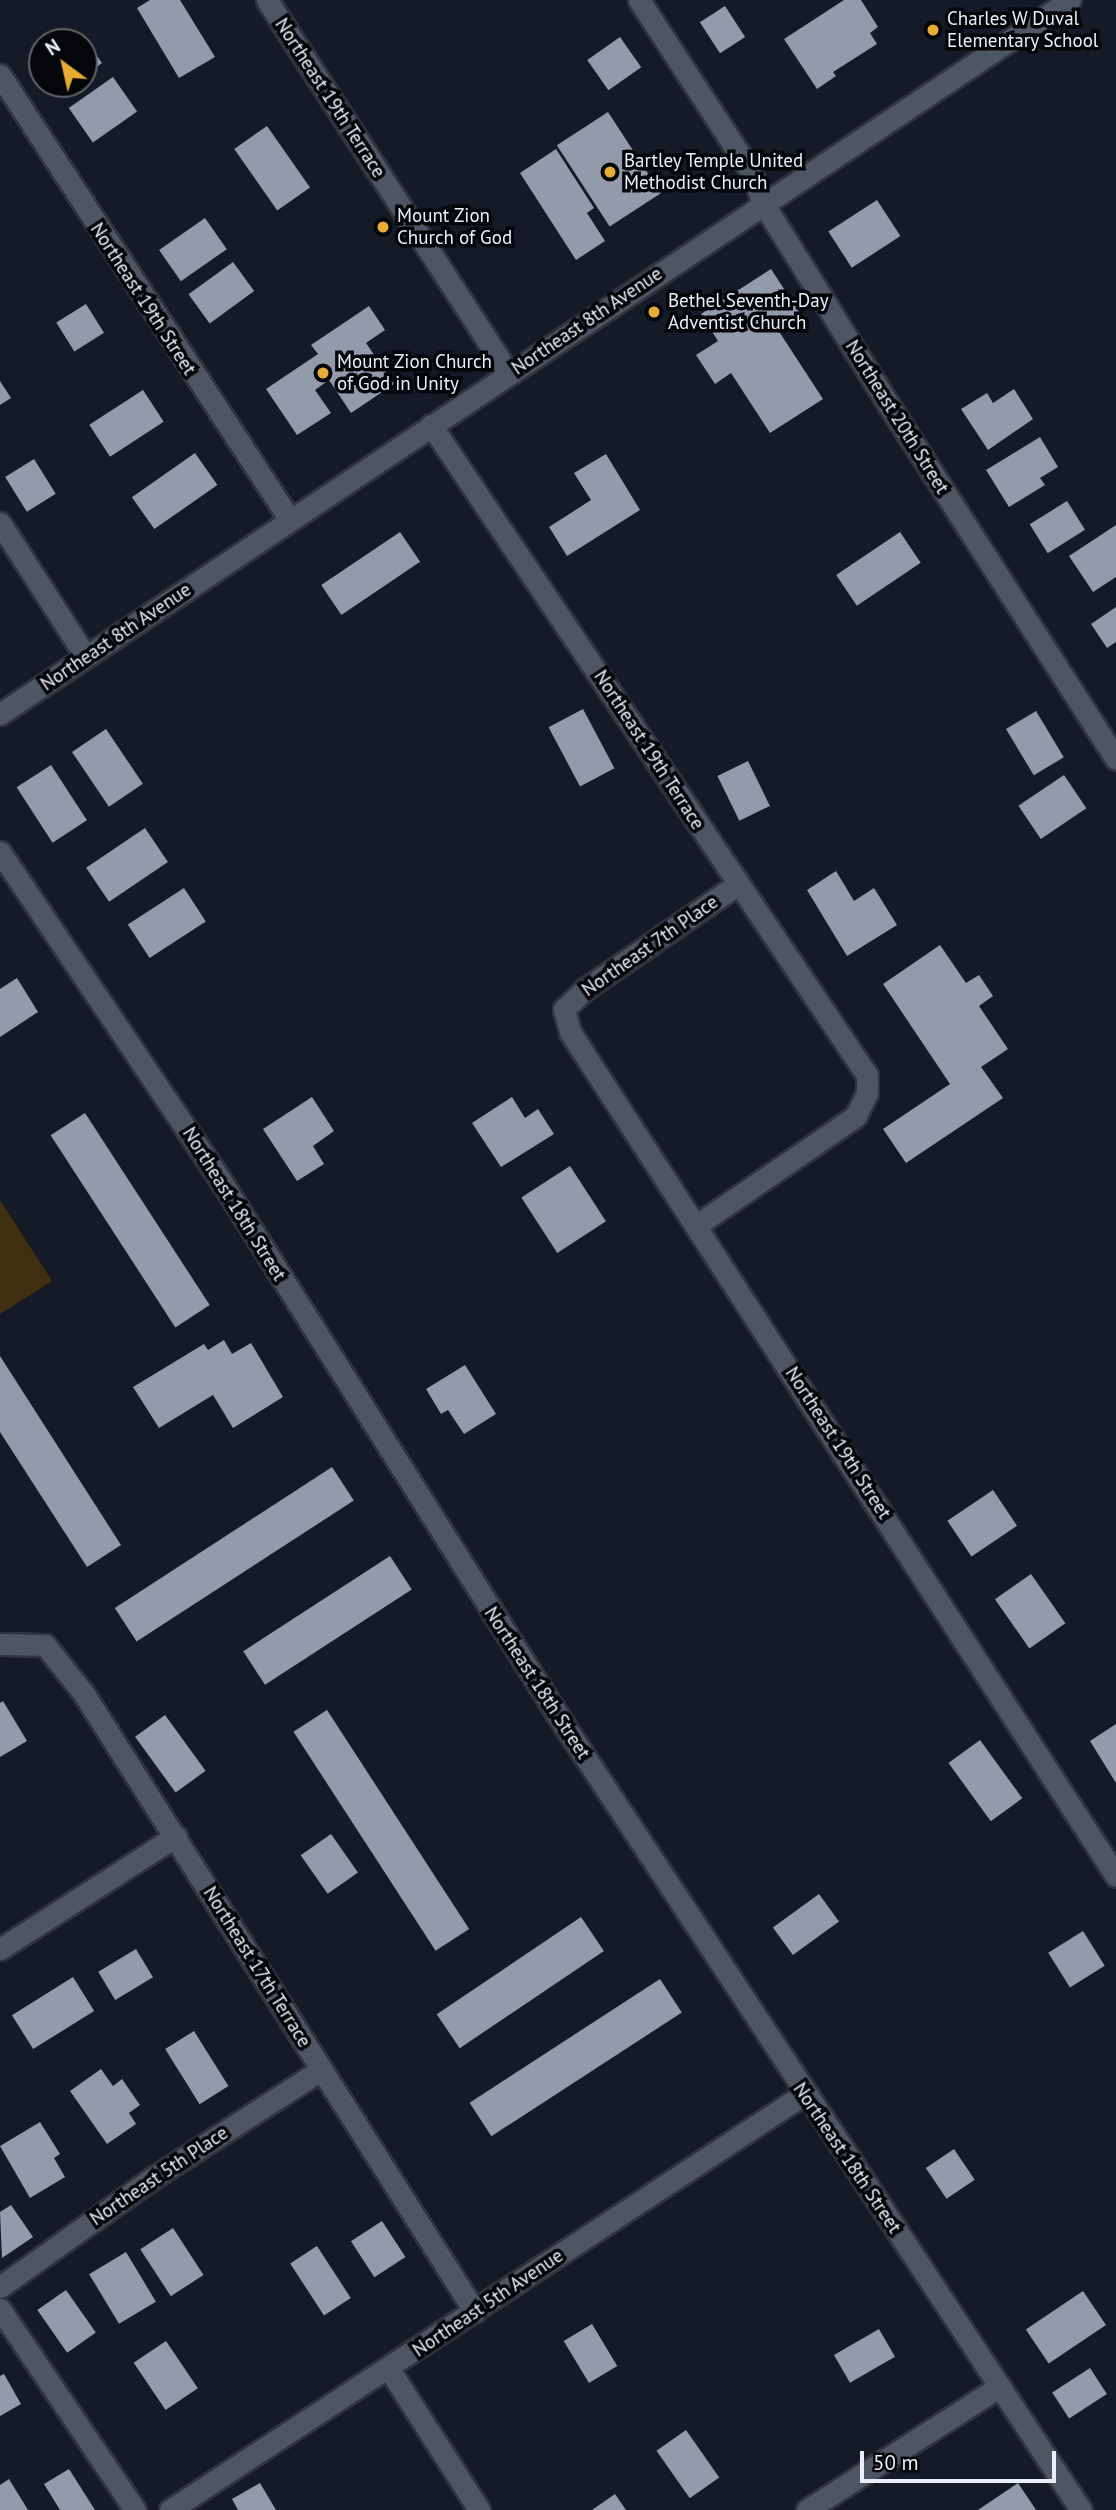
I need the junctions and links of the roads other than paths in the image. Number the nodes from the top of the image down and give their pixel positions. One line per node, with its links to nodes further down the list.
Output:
1 (267, 0): 6 (street, Northeast 19th Terrace)
2 (639, 0): 5 (street, Northeast 20th Street)
3 (1070, 0): 5 (street, Northeast 8th Avenue)
4 (0, 75): 8 (street, Northeast 19th Street)
5 (764, 203): 6 (street, Northeast 8th Avenue); 12 (street, Northeast 20th Street)
6 (508, 373): 7 (street, Northeast 8th Avenue)
7 (431, 425): 8 (street, Northeast 8th Avenue); 14 (street, Northeast 19th Terrace)
8 (289, 520): 10 (street, Northeast 8th Avenue)
9 (0, 523): 10 (street)
10 (86, 657): 11 (street, Northeast 8th Avenue)
11 (0, 714)
12 (1116, 759)
13 (0, 852): 22 (street, Northeast 18th Street)
14 (738, 884): 15 (street, Northeast 7th Place); 16 (street, Northeast 19th Terrace)
15 (564, 1009): 16 (street, Northeast 19th Street)
16 (697, 1225): 19 (street, Northeast 19th Street)
17 (0, 1644): 18 (street, Northeast 17th Terrace)
18 (176, 1836): 20 (street); 21 (street, Northeast 17th Terrace)
19 (1116, 1876)
20 (0, 1949)
21 (321, 2070): 23 (street, Northeast 5th Place); 25 (street, Northeast 17th Terrace)
22 (804, 2094): 25 (street, Northeast 5th Avenue); 27 (street, Northeast 18th Street)
23 (0, 2287)
24 (0, 2309): 28 (street)
25 (475, 2312): 26 (street, Northeast 5th Avenue)
26 (389, 2369): 29 (street, Northeast 5th Avenue); 30 (street)
27 (1000, 2386): 31 (street); 32 (street, Northeast 18th Street)
28 (135, 2510)
29 (170, 2510)
30 (479, 2510)
31 (807, 2510)
32 (1082, 2510)

